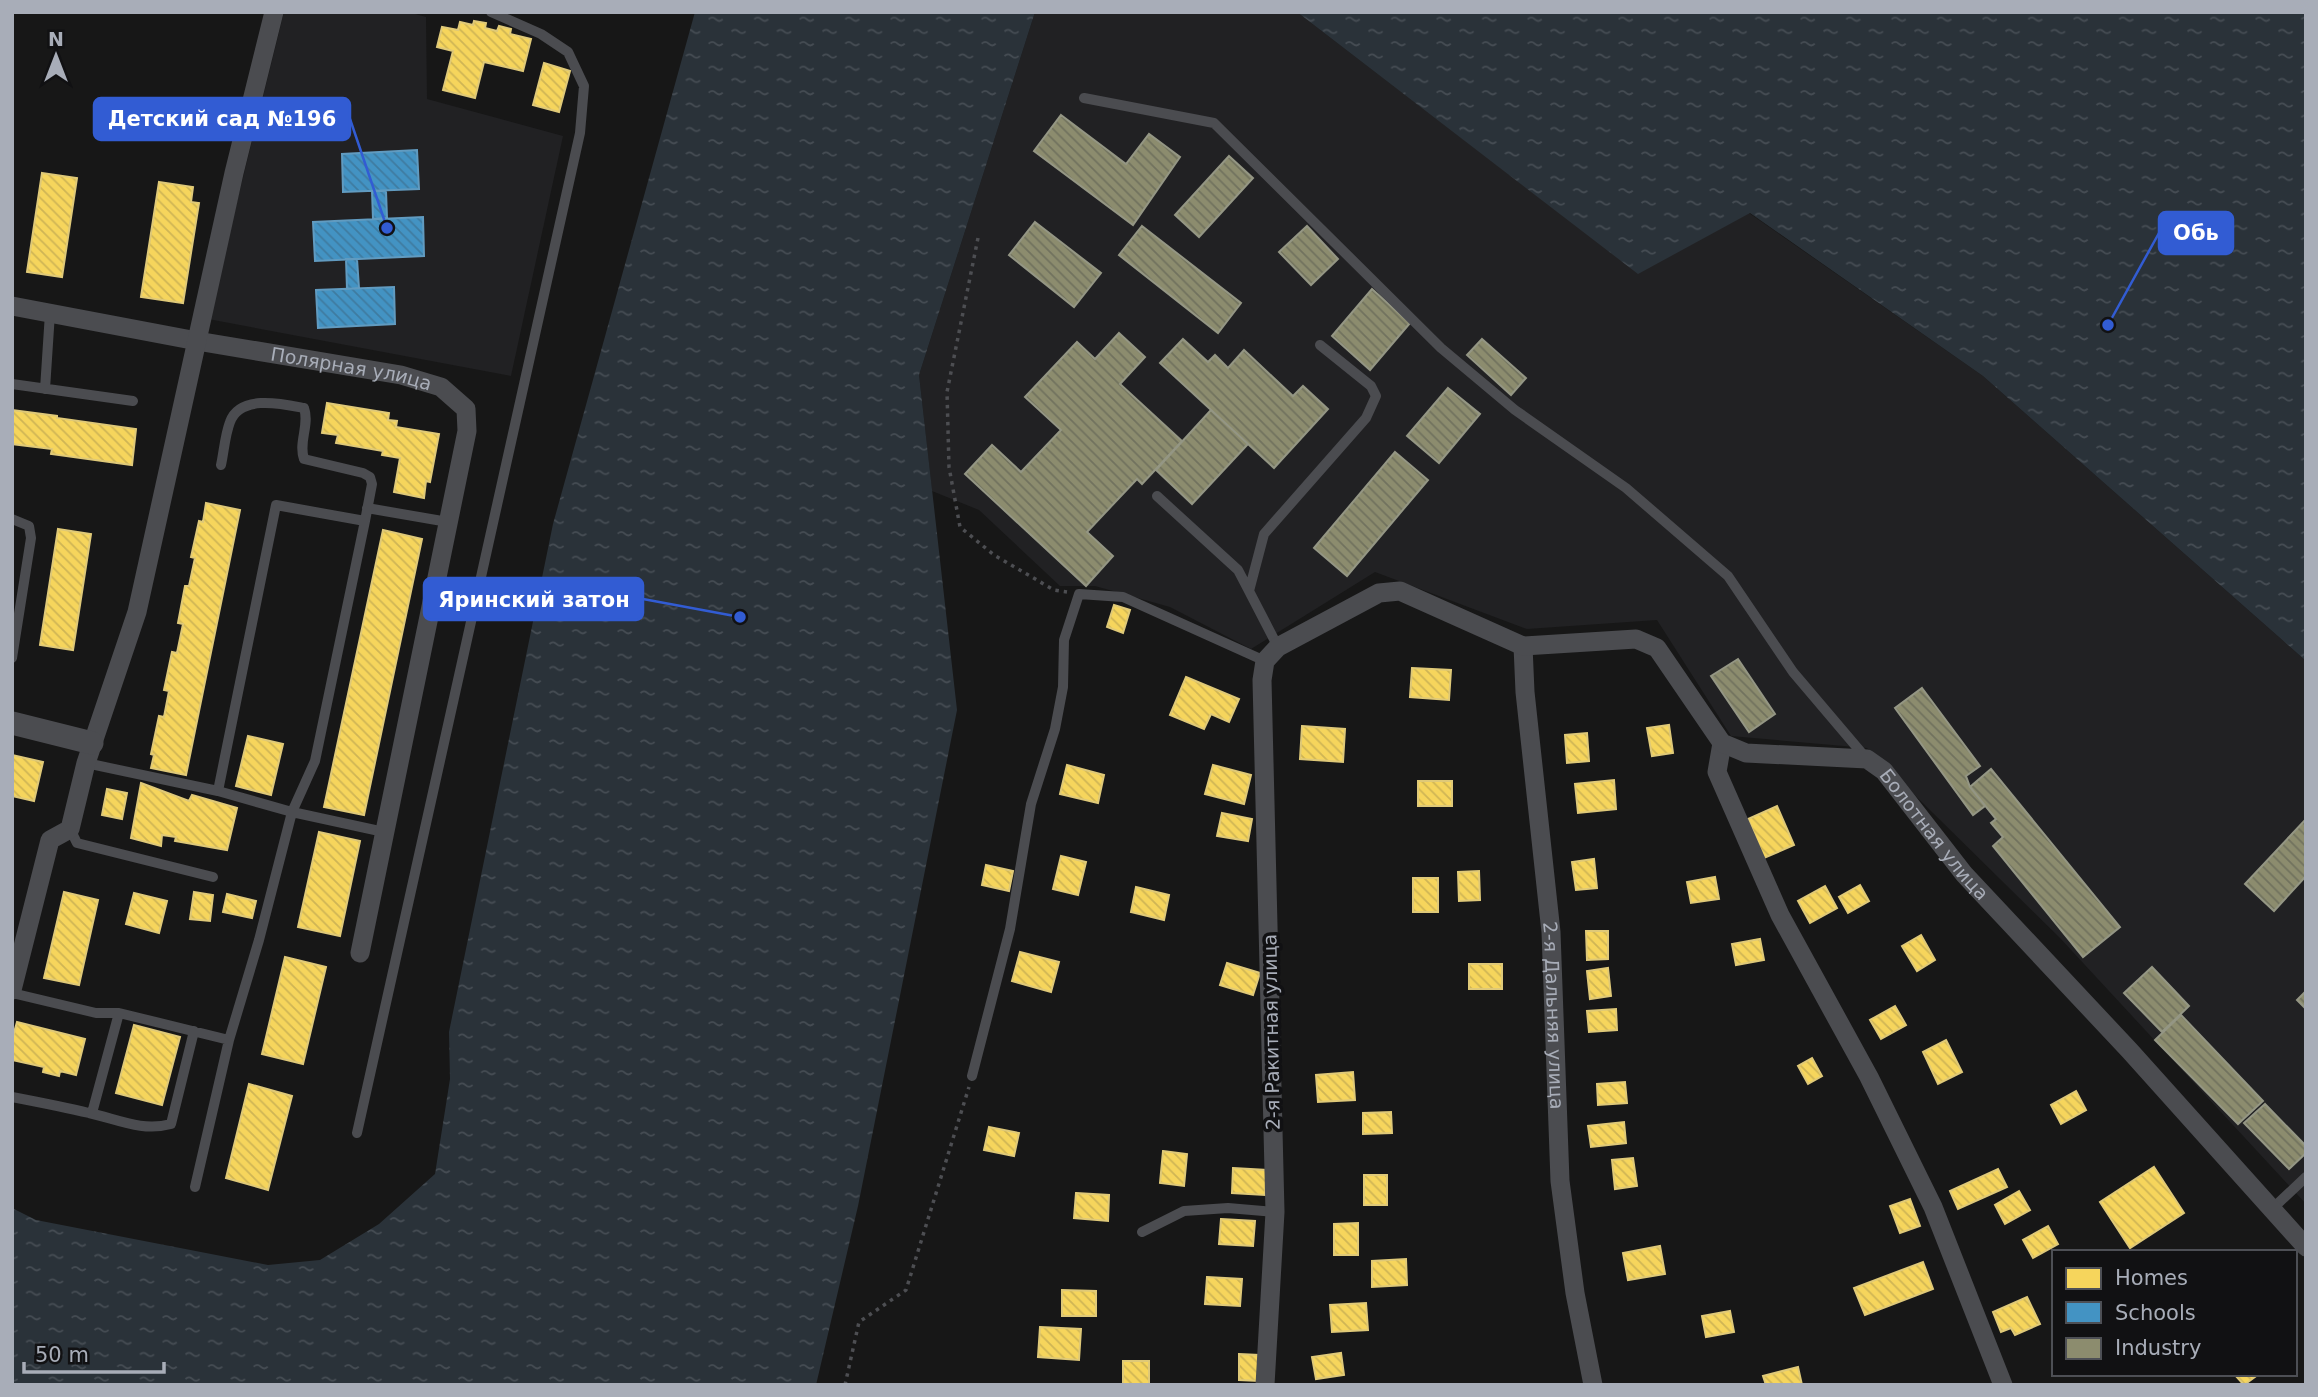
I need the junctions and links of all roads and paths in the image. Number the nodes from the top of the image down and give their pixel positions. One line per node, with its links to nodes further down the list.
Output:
1 (274, 12): 7 (street)
2 (491, 12): 40 (lane)
3 (1084, 98): 26 (lane)
4 (978, 238): 19 (path)
5 (12, 306): 6 (street, Полярная улица)
6 (50, 313): 7 (street, Полярная улица); 10 (lane)
7 (197, 341): 17 (street, Полярная улица); 25 (street)
8 (1320, 345): 18 (lane)
9 (12, 384): 10 (lane)
10 (45, 389): 11 (lane)
11 (133, 401)
12 (221, 465): 14 (lane)
13 (1157, 496): 18 (lane)
14 (368, 508): 16 (lane); 17 (lane)
15 (12, 519): 21 (lane)
16 (365, 521): 27 (lane); 28 (lane)
17 (448, 522): 30 (street, Полярная улица)
18 (1249, 591): 22 (lane)
19 (1079, 594): 22 (lane); 37 (lane)
20 (1523, 646): 22 (street); 24 (street); 49 (street, 2-я Дальняя улица)
21 (12, 658)
22 (1268, 663): 44 (street, 2-я Ракитная улица)
23 (12, 723): 25 (street)
24 (1722, 743): 26 (street, Болотная улица); 50 (street)
25 (89, 753): 27 (lane); 29 (street)
26 (1867, 759): 43 (street, Болотная улица)
27 (218, 791): 28 (lane)
28 (292, 812): 30 (lane); 36 (lane)
29 (70, 829): 31 (lane); 33 (street)
30 (384, 832): 32 (street, Полярная улица)
31 (213, 877)
32 (360, 953)
33 (12, 992): 34 (lane)
34 (119, 1013): 35 (lane); 39 (lane)
35 (194, 1031): 36 (lane); 39 (lane)
36 (229, 1041): 42 (lane)
37 (972, 1076): 47 (path)
38 (12, 1097): 39 (lane)
39 (92, 1113)
40 (357, 1133)
41 (2306, 1177): 43 (lane)
42 (195, 1187)
43 (2273, 1209): 46 (street, Болотная улица)
44 (1275, 1212): 45 (lane); 48 (street, 2-я Ракитная улица)
45 (1142, 1232)
46 (2306, 1247)
47 (845, 1385)
48 (1265, 1385)
49 (1593, 1385)
50 (2003, 1385)

